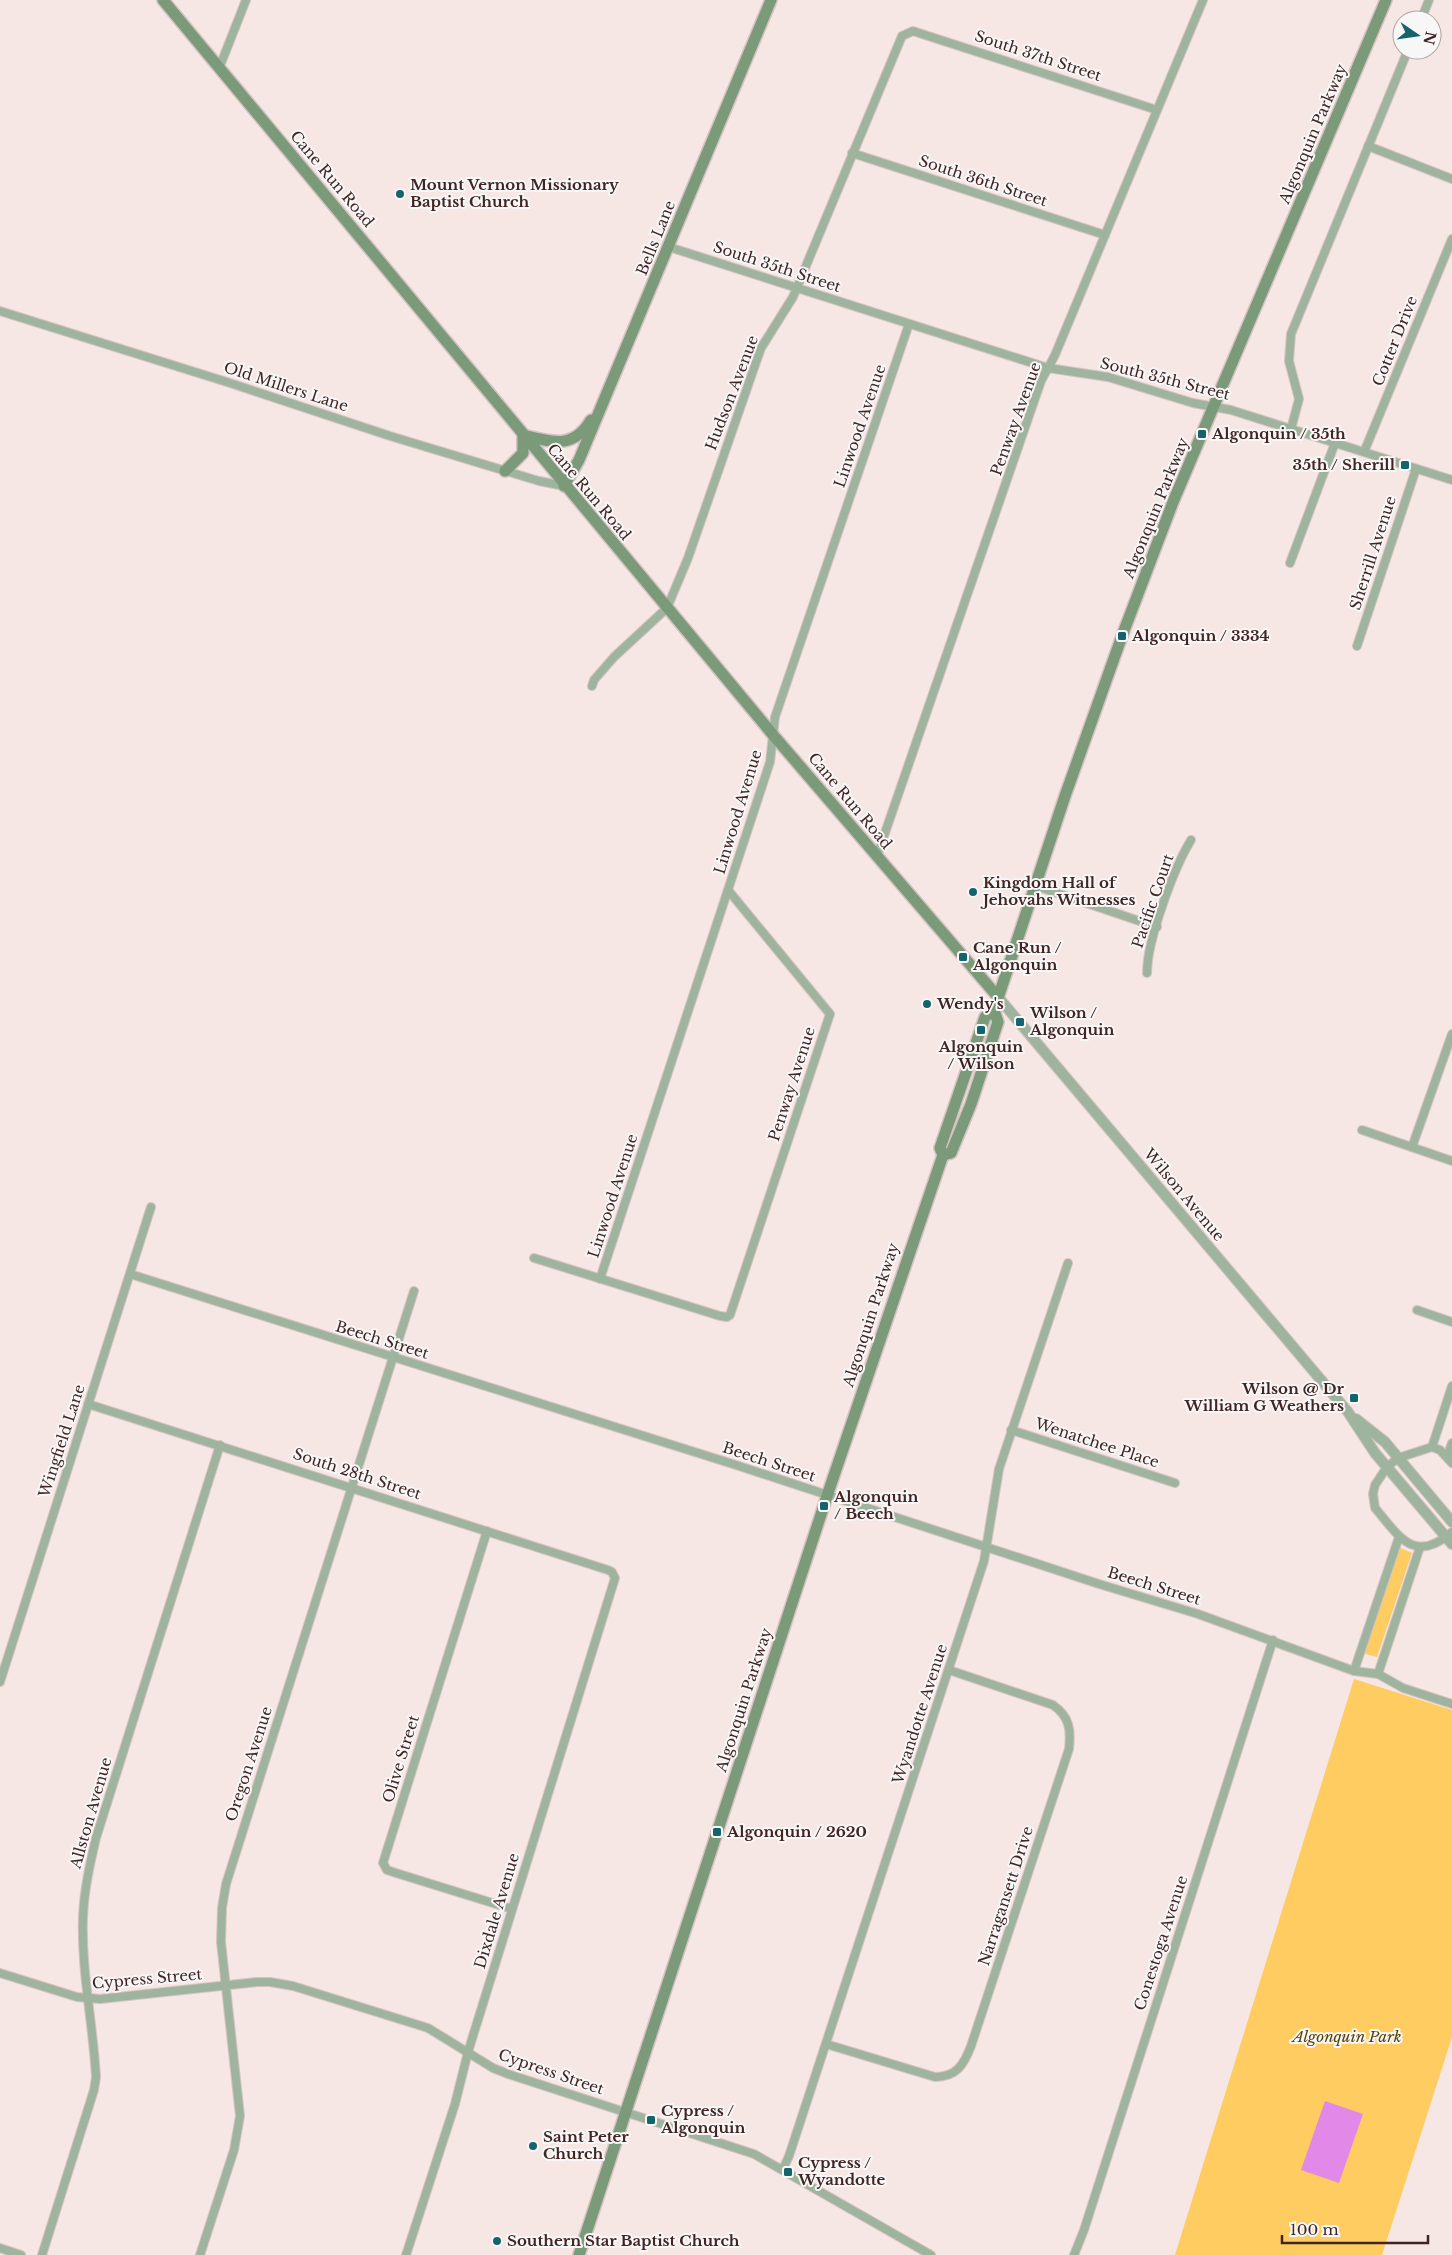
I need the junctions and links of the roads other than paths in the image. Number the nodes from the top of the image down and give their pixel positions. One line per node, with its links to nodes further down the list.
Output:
1 (163, 0): 8 (main road, Cane Run Road)
2 (246, 0): 8 (street)
3 (771, 0): 15 (main road, Bells Lane)
4 (1203, 0): 9 (street, Penway Avenue)
5 (1386, 0): 21 (main road, Algonquin Parkway)
6 (910, 32): 9 (street, South 37th Street); 11 (street, Hudson Avenue)
7 (1404, 60): 10 (street)
8 (220, 66): 23 (main road, Cane Run Road)
9 (1157, 110): 13 (street, Penway Avenue)
10 (1368, 146): 12 (street); 22 (street)
11 (852, 153): 13 (street, South 36th Street); 16 (street, Hudson Avenue)
12 (1452, 179)
13 (1105, 235): 19 (street, Penway Avenue)
14 (1452, 239): 25 (street, Cotter Drive)
15 (669, 247): 16 (street, South 35th Street); 20 (main road, Bells Lane)
16 (797, 288): 18 (street, South 35th Street); 31 (street, Hudson Avenue)
17 (0, 311): 27 (street, Old Millers Lane)
18 (909, 324): 19 (street, South 35th Street); 34 (street, Linwood Avenue)
19 (1048, 368): 21 (street, South 35th Street); 36 (street, Penway Avenue)
20 (606, 398): 23 (main road); 29 (main road, Bells Lane)
21 (1214, 407): 22 (street, South 35th Street); 37 (main road, Algonquin Parkway)
22 (1291, 429): 24 (street, South 35th Street)
23 (523, 435): 27 (main road); 29 (main road, Cane Run Road)
24 (1335, 443): 25 (street, South 35th Street); 30 (street)
25 (1364, 452): 26 (street, South 35th Street)
26 (1416, 469): 28 (street, South 35th Street); 32 (street, Sherrill Avenue)
27 (505, 471): 29 (street, Old Millers Lane)
28 (1452, 480)
29 (564, 486): 31 (main road, Cane Run Road)
30 (1290, 563)
31 (667, 608): 33 (street); 34 (main road, Cane Run Road)
32 (1357, 646)
33 (592, 686)
34 (774, 736): 36 (main road, Cane Run Road); 38 (street, Linwood Avenue)
35 (1191, 840): 39 (street, Pacific Court)
36 (877, 856): 41 (main road, Cane Run Road)
37 (1036, 886): 39 (street); 41 (main road, Algonquin Parkway)
38 (728, 890): 50 (street, Linwood Avenue); 50 (street, Penway Avenue)
39 (1157, 927): 40 (street, Pacific Court)
40 (1147, 973)
41 (998, 997): 57 (street, Wilson Avenue); 67 (main road, Algonquin Parkway)
42 (1452, 1034): 44 (street)
43 (1362, 1130): 44 (street)
44 (1412, 1147): 45 (street)
45 (1452, 1160)
46 (151, 1208): 49 (street, Wingfield Lane)
47 (534, 1258): 50 (street)
48 (1068, 1263): 58 (street, Wyandotte Avenue)
49 (130, 1274): 54 (street, Beech Street); 56 (street, Wingfield Lane)
50 (600, 1279)
51 (414, 1291): 54 (street, Oregon Avenue)
52 (1418, 1310): 53 (street)
53 (1452, 1322)
54 (393, 1358): 66 (street, Oregon Avenue); 67 (street, Beech Street)
55 (1452, 1386): 61 (street)
56 (88, 1404): 60 (street, South 28th Street); 79 (street, Wingfield Lane)
57 (1348, 1412): 62 (street, Wilson Avenue); 64 (street, Wilson Avenue)
58 (1011, 1430): 65 (street, Wenatchee Place); 72 (street, Wyandotte Avenue)
59 (1452, 1442): 63 (street)
60 (220, 1445): 66 (street, South 28th Street); 84 (street, Allston Avenue)
61 (1432, 1447): 62 (street); 63 (street)
62 (1398, 1458): 64 (street); 68 (street, Wilson Avenue)
63 (1450, 1460)
64 (1388, 1467): 70 (street); 71 (street, Wilson Avenue)
65 (1175, 1483)
66 (352, 1487): 69 (street, South 28th Street); 83 (street, Oregon Avenue)
67 (827, 1496): 72 (street, Beech Street); 87 (main road, Algonquin Parkway)
68 (1452, 1522)
69 (487, 1530): 74 (street, South 28th Street); 81 (street, Olive Street)
70 (1399, 1537): 73 (street); 77 (street)
71 (1450, 1538): 73 (street)
72 (986, 1547): 75 (street, Beech Street); 76 (street, Wyandotte Avenue)
73 (1420, 1547): 78 (street)
74 (614, 1575): 81 (street, Dixdale Avenue)
75 (1273, 1640): 77 (street, Beech Street); 96 (street, Conestoga Avenue)
76 (949, 1670): 85 (street, Wyandotte Avenue); 85 (street, Narragansett Drive)
77 (1354, 1670): 78 (street, Beech Street)
78 (1378, 1674): 80 (street, Beech Street)
79 (0, 1682)
80 (1452, 1704)
81 (512, 1909): 86 (street, Dixdale Avenue)
82 (0, 1973): 84 (street, Cypress Street)
83 (226, 1985): 84 (street, Cypress Street); 86 (street, Cypress Street); 92 (street, Oregon Avenue)
84 (88, 1998): 91 (street, Allston Avenue)
85 (826, 2044): 88 (street, Wyandotte Avenue)
86 (468, 2052): 87 (street, Cypress Street); 93 (street, Dixdale Avenue)
87 (626, 2112): 88 (street, Cypress Street); 94 (main road, Algonquin Parkway)
88 (783, 2169): 95 (street, Cypress Street)
89 (0, 2248): 90 (street)
90 (21, 2255)
91 (42, 2255)
92 (200, 2255)
93 (406, 2255)
94 (579, 2255)
95 (931, 2255)
96 (1074, 2255)

